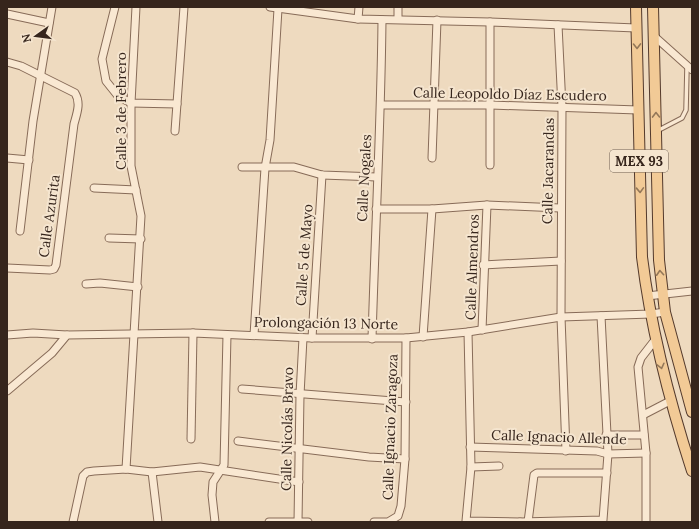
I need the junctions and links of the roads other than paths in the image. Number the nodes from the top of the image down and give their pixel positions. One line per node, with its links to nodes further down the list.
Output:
1 (52, 7): 17 (street)
2 (115, 7): 25 (street)
3 (136, 7): 25 (street, Calle 3 de Febrero)
4 (184, 7): 26 (street)
5 (270, 7): 10 (street)
6 (359, 7): 12 (street)
7 (398, 7): 13 (street)
8 (636, 7): 19 (main road, MEX 93)
9 (653, 7): 20 (main road, MEX 93)
10 (278, 8): 12 (street); 39 (street)
11 (7, 14): 17 (street)
12 (358, 19): 14 (street)
13 (398, 19): 14 (street); 15 (street)
14 (382, 20): 27 (street, Calle Nogales)
15 (437, 20): 16 (street); 28 (street)
16 (490, 22): 18 (street); 29 (street)
17 (49, 23): 24 (street)
18 (558, 25): 19 (street); 30 (street, Calle Jacarandas)
19 (636, 28): 31 (main road, MEX 93, one-way to 31)
20 (654, 36): 22 (street); 33 (main road, MEX 93, one-way to 20)
21 (7, 62): 24 (street)
22 (687, 63): 23 (street); 33 (lane)
23 (692, 70)
24 (40, 76): 36 (street); 53 (street, Calle Azurita)
25 (131, 103): 26 (street); 43 (street, Calle 3 de Febrero)
26 (177, 104): 32 (street)
27 (381, 105): 28 (street, Calle Leopoldo Díaz Escudero); 41 (street, Calle Nogales)
28 (435, 105): 29 (street, Calle Leopoldo Díaz Escudero); 35 (street)
29 (491, 105): 30 (street, Calle Leopoldo Díaz Escudero); 37 (street)
30 (562, 107): 31 (street, Calle Leopoldo Díaz Escudero); 45 (street, Calle Jacarandas)
31 (638, 110): 58 (main road, MEX 93, one-way to 58)
32 (175, 131)
33 (656, 131): 57 (main road, MEX 93, one-way to 33)
34 (7, 158): 36 (street)
35 (432, 158)
36 (29, 160): 48 (street)
37 (490, 165)
38 (242, 167): 39 (street)
39 (265, 168): 40 (street); 70 (street)
40 (322, 175): 41 (street); 73 (street, Calle 5 de Mayo)
41 (378, 177): 46 (street, Calle Nogales)
42 (94, 188): 43 (street)
43 (136, 190): 50 (street, Calle 3 de Febrero)
44 (487, 205): 45 (street); 47 (street); 52 (street, Calle Almendros)
45 (560, 208): 51 (street, Calle Jacarandas)
46 (376, 209): 47 (street); 75 (street, Calle Nogales)
47 (432, 209): 71 (street)
48 (20, 231)
49 (109, 238): 50 (street)
50 (140, 239): 55 (street, Calle 3 de Febrero)
51 (561, 261): 52 (street); 62 (street, Calle Jacarandas)
52 (484, 265): 63 (street, Calle Almendros)
53 (7, 268)
54 (86, 284): 55 (street)
55 (138, 287): 66 (street, Calle 3 de Febrero)
56 (692, 291): 57 (street)
57 (662, 295): 58 (street); 59 (main road, MEX 93)
58 (647, 296): 60 (main road, MEX 93)
59 (665, 312): 60 (street, Prolongación 13 Norte); 82 (main road, MEX 93)
60 (651, 314): 61 (street, Prolongación 13 Norte); 76 (main road, MEX 93)
61 (601, 316): 62 (street, Prolongación 13 Norte); 85 (street)
62 (561, 317): 63 (street, Prolongación 13 Norte); 90 (street, Calle Jacarandas)
63 (482, 330): 64 (street, Prolongación 13 Norte)
64 (468, 332): 71 (street, Prolongación 13 Norte); 89 (street)
65 (193, 333): 66 (street, Prolongación 13 Norte); 69 (street, Prolongación 13 Norte); 86 (street)
66 (135, 334): 68 (street, Prolongación 13 Norte); 96 (street, Calle 3 de Febrero)
67 (7, 335): 68 (street, Prolongación 13 Norte)
68 (67, 335): 78 (street)
69 (227, 335): 70 (street, Prolongación 13 Norte); 97 (street)
70 (254, 335): 72 (street, Prolongación 13 Norte)
71 (423, 337): 74 (street, Prolongación 13 Norte)
72 (303, 338): 73 (street, Prolongación 13 Norte); 79 (street, Calle Nicolás Bravo)
73 (312, 338): 75 (street, Prolongación 13 Norte)
74 (406, 338): 75 (street, Prolongación 13 Norte); 80 (street, Calle Ignacio Zaragoza)
75 (372, 339)
76 (655, 340): 81 (main road, MEX 93, one-way to 81); 83 (street)
77 (242, 389): 79 (street)
78 (7, 391)
79 (300, 395): 80 (street); 88 (street, Calle Nicolás Bravo)
80 (406, 402): 93 (street, Calle Ignacio Zaragoza)
81 (670, 402): 83 (street); 98 (main road, MEX 93)
82 (691, 406)
83 (644, 415): 84 (street)
84 (644, 434): 85 (street); 91 (street)
85 (606, 435): 92 (street)
86 (191, 438)
87 (238, 441): 88 (street)
88 (300, 447): 93 (street); 101 (street, Calle Nicolás Bravo)
89 (470, 447): 90 (street, Calle Ignacio Allende); 95 (street)
90 (566, 451): 92 (street, Calle Ignacio Allende)
91 (646, 453): 92 (street, Calle Ignacio Allende); 112 (street)
92 (608, 454): 100 (street)
93 (405, 459): 108 (street, Calle Ignacio Zaragoza)
94 (500, 466): 95 (street)
95 (471, 467): 109 (street)
96 (126, 469): 99 (street); 102 (street)
97 (221, 471): 99 (street); 101 (street); 104 (street)
98 (692, 471)
99 (152, 472): 103 (street)
100 (607, 473): 111 (street); 111 (street)
101 (299, 482): 106 (street, Calle Nicolás Bravo)
102 (72, 522)
103 (158, 522)
104 (215, 522)
105 (269, 522): 106 (street)
106 (298, 522): 107 (street)
107 (308, 522)
108 (374, 522)
109 (466, 522): 110 (street)
110 (520, 522): 111 (street)
111 (528, 522)
112 (646, 522)

